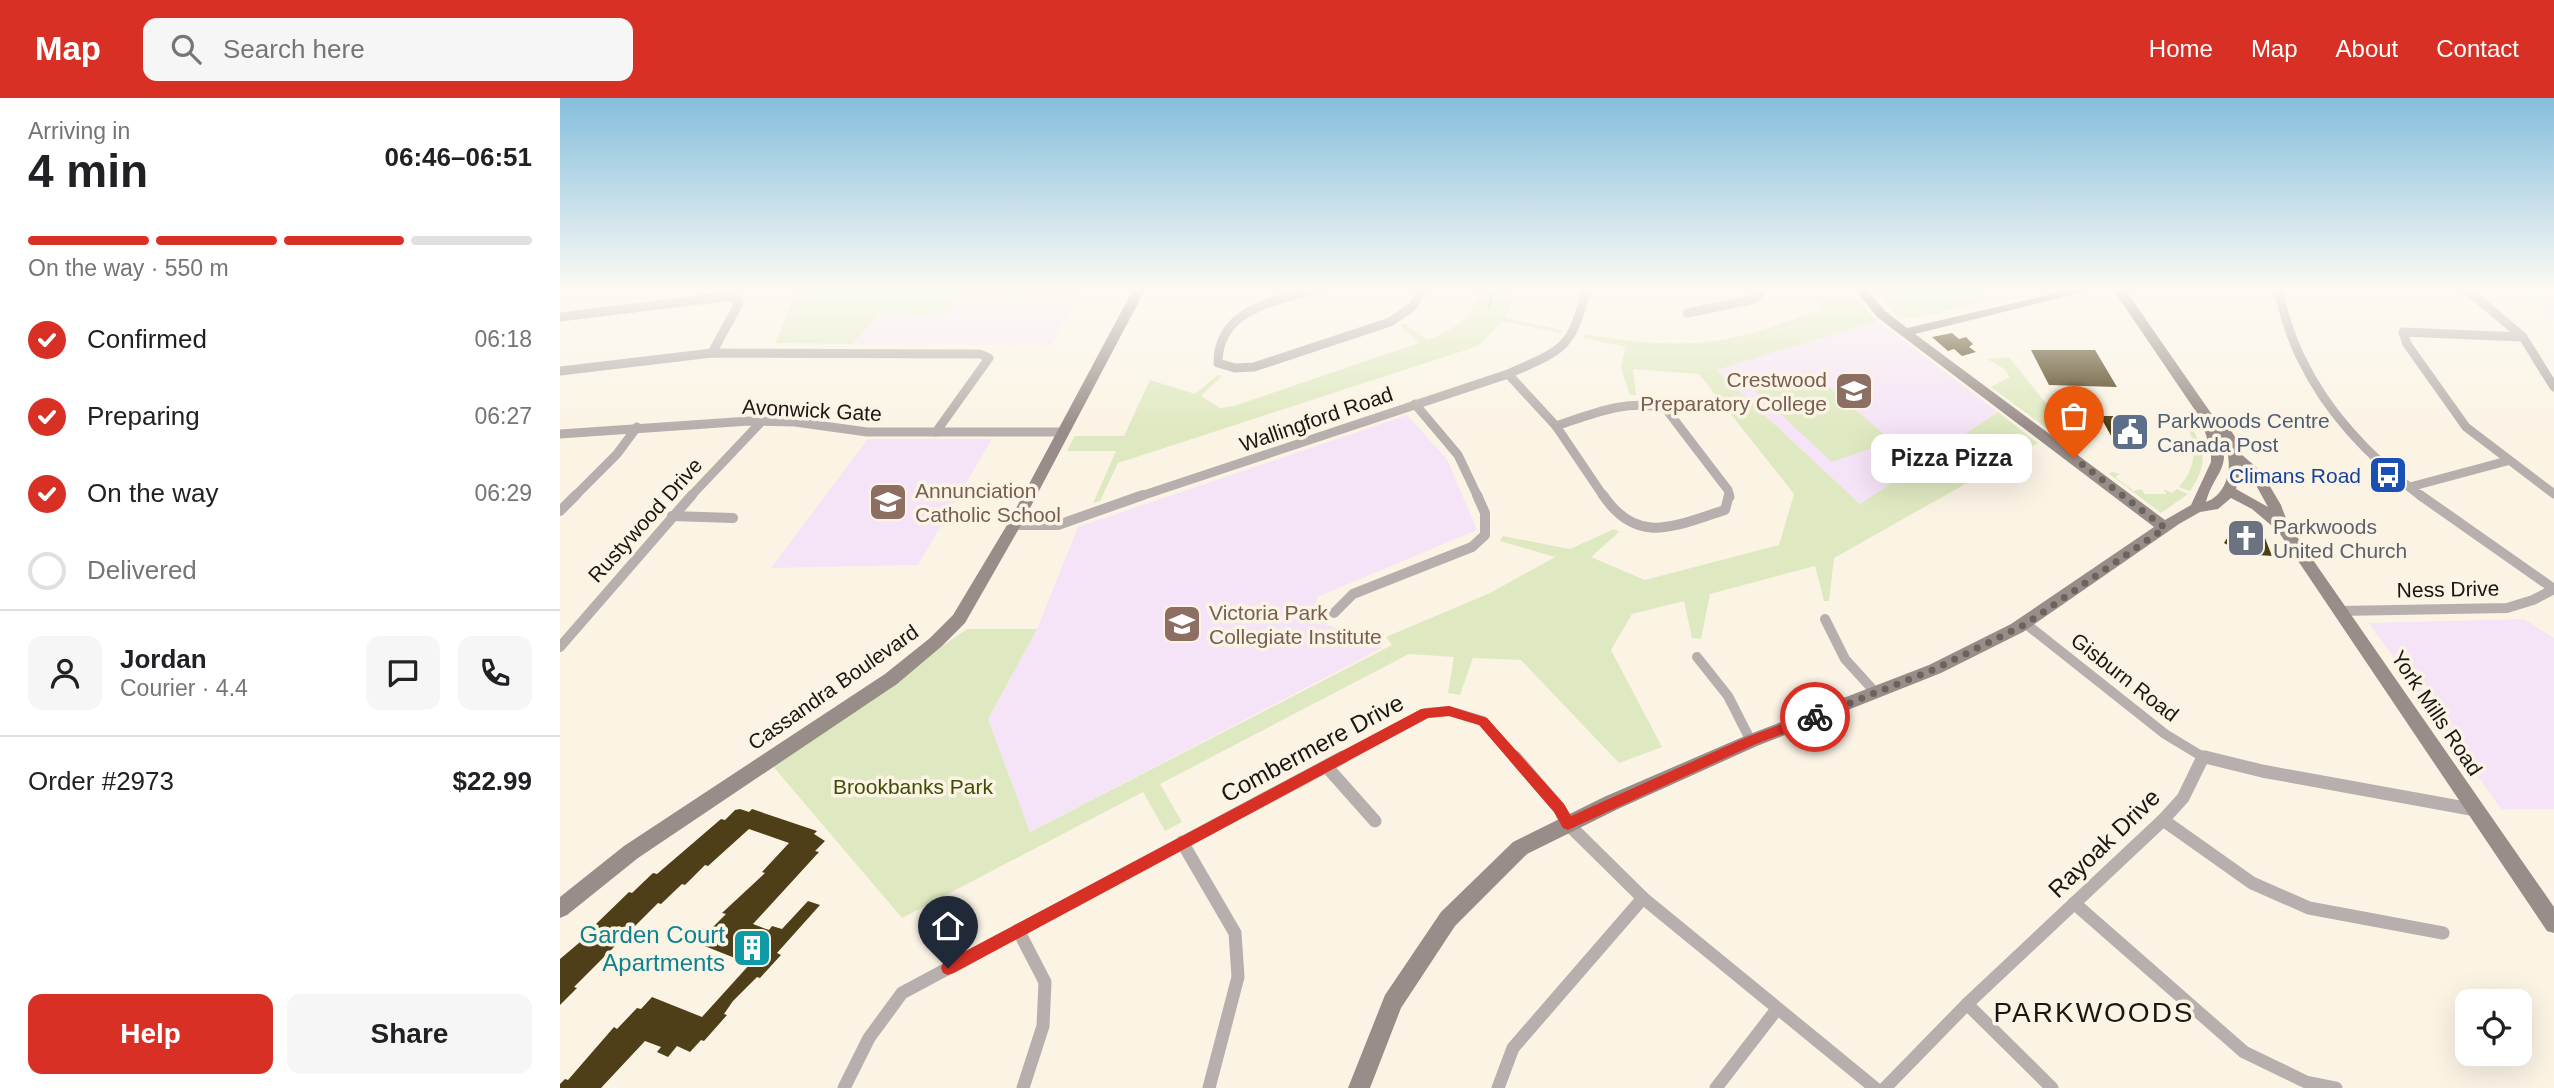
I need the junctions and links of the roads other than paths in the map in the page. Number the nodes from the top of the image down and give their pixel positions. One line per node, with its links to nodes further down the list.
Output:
1 (722, 334): 13 (street)
2 (1115, 334): 23 (street, Cassandra Boulevard)
3 (1227, 334): 4 (street)
4 (1353, 334)
5 (1572, 334): 15 (street, Wallingford Road)
6 (1909, 334): 36 (street)
7 (2150, 334): 18 (street, York Mills Road)
8 (2292, 334): 28 (street)
9 (2404, 334): 27 (street)
10 (2456, 334): 12 (street)
11 (2520, 334): 12 (street)
12 (2523, 337): 16 (street)
13 (712, 353): 14 (street); 22 (street)
14 (560, 371)
15 (1508, 374): 17 (street, Wallingford Road); 21 (street)
16 (2554, 387)
17 (1415, 404): 35 (street, Wallingford Road); 40 (street)
18 (2208, 419): 25 (street, York Mills Road); 26 (street, York Mills Road)
19 (761, 422): 20 (street, Avonwick Gate); 22 (street, Avonwick Gate); 33 (street, Rustywood Drive)
20 (637, 426): 24 (street, Avonwick Gate); 32 (street)
21 (1556, 426): 21 (street)
22 (936, 432): 23 (street, Avonwick Gate)
23 (1063, 432): 35 (street, Cassandra Boulevard)
24 (560, 434)
25 (2216, 444): 29 (street); 31 (street, York Mills Road)
26 (2236, 457): 29 (street); 37 (street, York Mills Road)
27 (2507, 461): 28 (street); 30 (street)
28 (2410, 487): 38 (street)
29 (2228, 490): 31 (street); 37 (street, York Mills Road)
30 (2554, 494)
31 (2198, 508): 36 (street)
32 (560, 511)
33 (672, 516): 34 (street); 43 (street, Rustywood Drive)
34 (733, 518)
35 (1014, 526): 56 (street, Cassandra Boulevard)
36 (2165, 528): 42 (street)
37 (2283, 528): 39 (street, York Mills Road)
38 (2554, 589): 39 (street, Ness Drive)
39 (2339, 611): 49 (street, York Mills Road)
40 (1334, 613)
41 (1825, 619): 45 (street)
42 (2026, 624): 45 (street); 47 (street, Gisburn Road)
43 (560, 647)
44 (1697, 657): 46 (street)
45 (1875, 692): 46 (street)
46 (1751, 741): 52 (street)
47 (2203, 757): 49 (street); 50 (street, Rayoak Drive)
48 (1327, 767): 51 (street); 52 (street, Combermere Drive); 53 (street, Combermere Drive)
49 (2476, 810): 57 (street, York Mills Road)
50 (2164, 820): 55 (street, Rayoak Drive); 59 (street)
51 (1375, 821)
52 (1568, 824): 54 (street, Combermere Drive); 65 (street)
53 (1182, 842): 58 (street, Combermere Drive); 64 (street)
54 (1643, 898): 61 (street, Combermere Drive); 66 (street)
55 (2074, 903): 60 (street, Rayoak Drive); 71 (street)
56 (560, 909)
57 (2554, 924)
58 (1018, 930): 62 (street, Combermere Drive); 63 (street)
59 (2443, 933)
60 (1966, 1004): 69 (street, Rayoak Drive); 70 (street)
61 (1777, 1009): 67 (street); 68 (street, Combermere Drive)
62 (844, 1088)
63 (1023, 1088)
64 (1209, 1088)
65 (1359, 1088)
66 (1498, 1088)
67 (1716, 1088)
68 (1875, 1088)
69 (1885, 1088)
70 (2052, 1088)
71 (2336, 1088)

